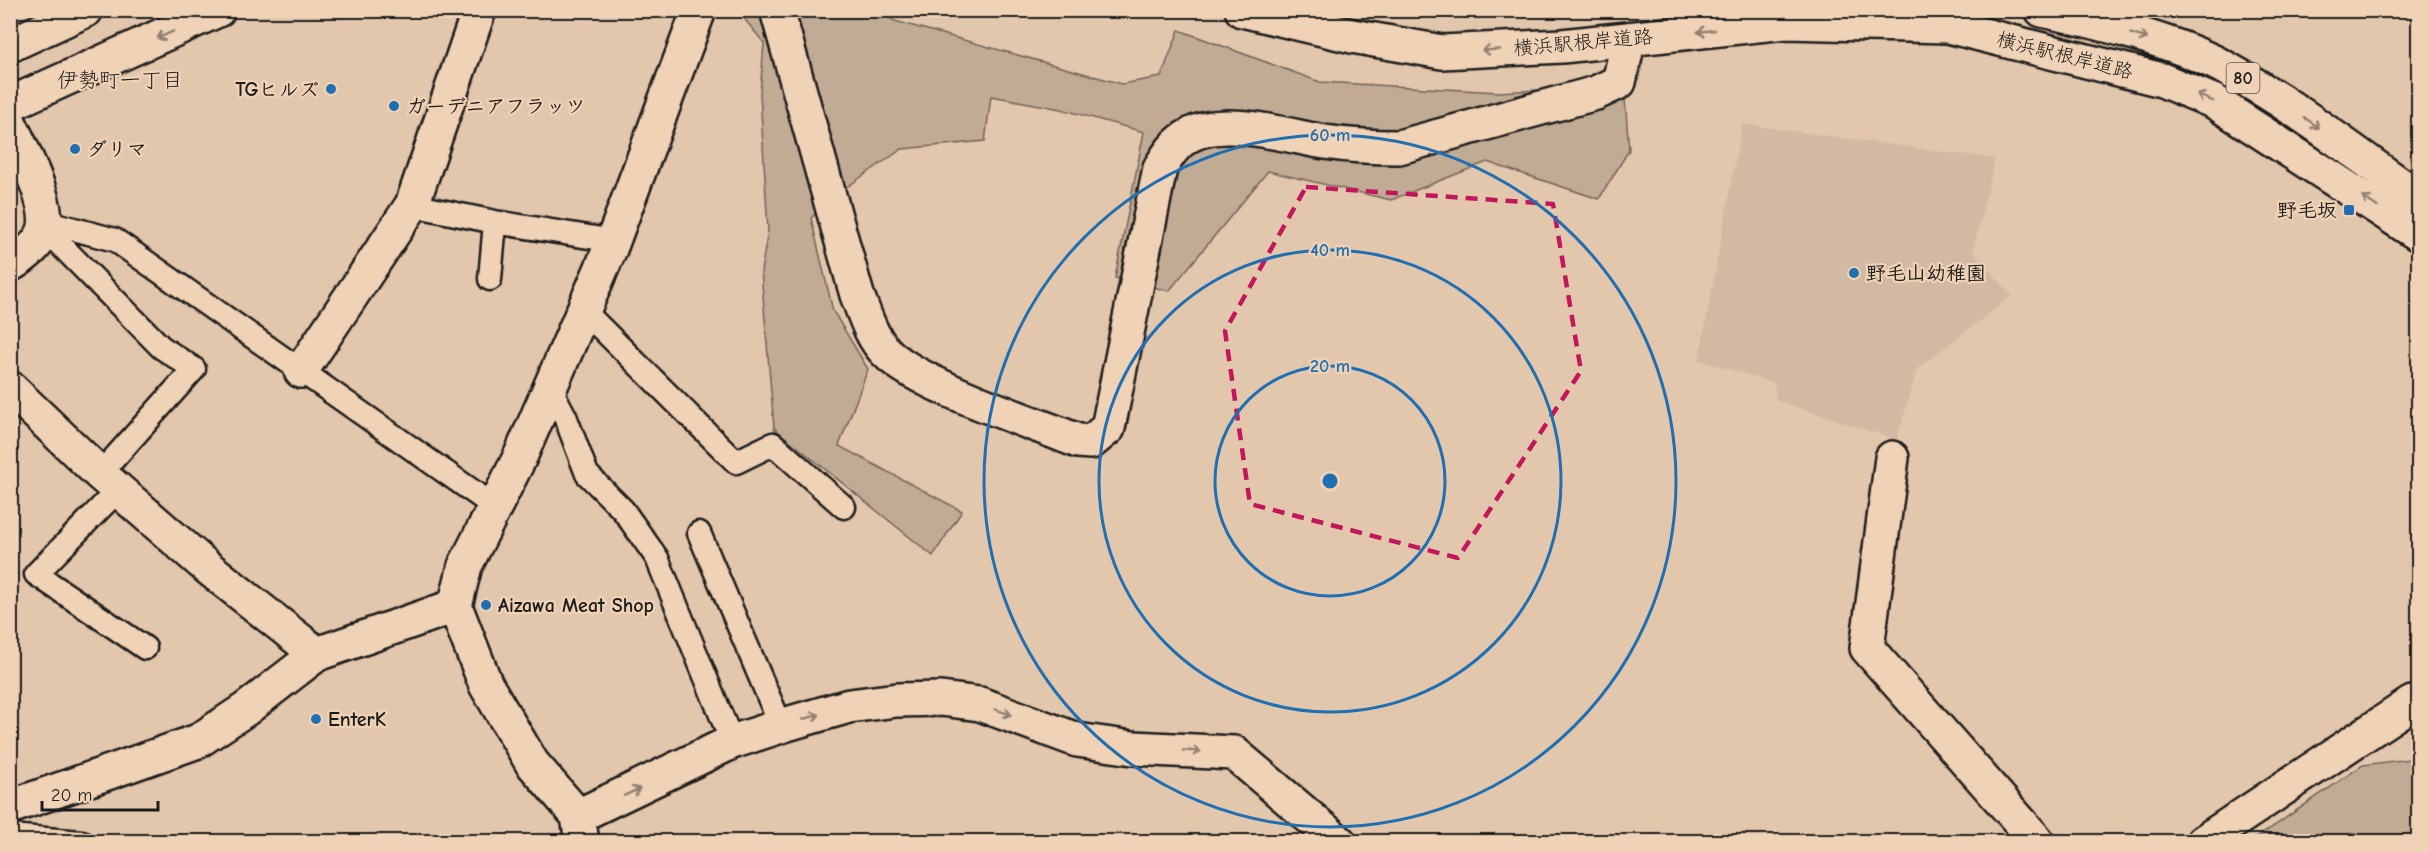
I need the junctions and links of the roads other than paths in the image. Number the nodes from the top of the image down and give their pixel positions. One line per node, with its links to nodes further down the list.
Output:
1 (86, 10): 9 (street)
2 (218, 10): 10 (street, one-way to 10)
3 (479, 10): 13 (street)
4 (699, 10): 17 (street)
5 (777, 10): 8 (street)
6 (1242, 10): 8 (street, 横浜駅根岸道路 / 80, one-way to 6)
7 (2042, 10): 12 (street, 横浜駅根岸道路 / 80, one-way to 12)
8 (1629, 39): 16 (street, 横浜駅根岸道路 / 80, one-way to 8)
9 (10, 45)
10 (10, 104)
11 (10, 124): 15 (street)
12 (2418, 197)
13 (412, 205): 14 (lane); 21 (street)
14 (495, 222): 17 (lane); 19 (lane)
15 (43, 224): 18 (street); 21 (lane); 25 (lane)
16 (2418, 234)
17 (614, 241): 20 (street)
18 (10, 265)
19 (490, 279)
20 (584, 311): 22 (street); 27 (lane)
21 (301, 371): 26 (lane)
22 (550, 388): 26 (street); 34 (lane)
23 (14, 399): 25 (street)
24 (1892, 458): 40 (street)
25 (109, 482): 30 (lane); 31 (street)
26 (495, 507): 29 (street)
27 (844, 507)
28 (699, 533): 33 (lane)
29 (455, 606): 31 (street); 36 (street)
30 (145, 648)
31 (317, 654): 35 (street)
32 (2418, 703): 41 (street)
33 (781, 726): 34 (street); 39 (street, one-way to 39)
34 (732, 742): 36 (street, one-way to 34)
35 (10, 807)
36 (580, 829)
37 (10, 836): 38 (lane)
38 (82, 842)
39 (1339, 842)
40 (2038, 842)
41 (2203, 842)

